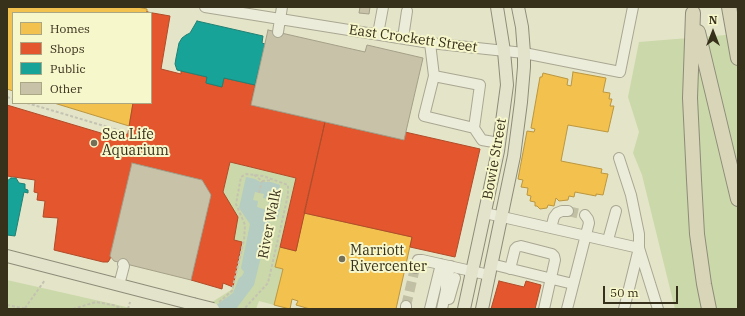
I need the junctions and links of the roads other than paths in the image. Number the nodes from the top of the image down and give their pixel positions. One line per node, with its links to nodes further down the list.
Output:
1 (205, 7): 8 (street, East Crockett Street)
2 (282, 7): 11 (street)
3 (383, 7): 14 (street)
4 (497, 7): 17 (main road, Bowie Street)
5 (518, 7): 18 (main road, Bowie Street)
6 (632, 7): 18 (street, East Crockett Street)
7 (731, 7): 12 (highway); 19 (highway)
8 (227, 9): 11 (street, East Crockett Street)
9 (693, 10): 24 (highway); 55 (highway)
10 (407, 11): 15 (street)
11 (280, 19): 13 (street); 14 (street, East Crockett Street)
12 (738, 23)
13 (278, 32)
14 (378, 34): 15 (street, East Crockett Street)
15 (403, 38): 16 (street, East Crockett Street)
16 (430, 43): 17 (street, East Crockett Street); 20 (street)
17 (504, 51): 18 (street, East Crockett Street); 22 (main road, Bowie Street)
18 (524, 53): 29 (main road, Bowie Street)
19 (737, 54)
20 (434, 76): 21 (street); 21 (street)
21 (474, 128): 22 (street)
22 (499, 143): 27 (main road, Bowie Street)
23 (619, 158): 33 (street)
24 (738, 199)
25 (616, 211): 32 (street)
26 (568, 212): 30 (street)
27 (485, 214): 29 (street); 40 (main road, Bowie Street)
28 (585, 216): 31 (street)
29 (501, 217): 30 (street); 39 (main road, Bowie Street)
30 (551, 228): 31 (street)
31 (585, 235): 32 (street); 43 (street)
32 (608, 240): 33 (street)
33 (639, 248): 53 (street); 54 (street)
34 (7, 256): 44 (main road)
35 (123, 264): 44 (street)
36 (446, 265): 37 (street); 40 (street); 46 (street); 47 (street)
37 (415, 268)
38 (510, 269): 39 (street); 42 (street); 42 (street)
39 (490, 270): 40 (street); 50 (main road, Bowie Street)
40 (472, 271): 49 (main road, Bowie Street)
41 (454, 278): 48 (street)
42 (551, 278): 43 (street); 51 (street)
43 (573, 284): 52 (street)
44 (119, 285): 45 (main road, bridge)
45 (214, 307)
46 (430, 309)
47 (442, 309)
48 (447, 309)
49 (464, 309)
50 (482, 309)
51 (544, 309)
52 (567, 309)
53 (624, 309)
54 (658, 309)
55 (709, 309)

